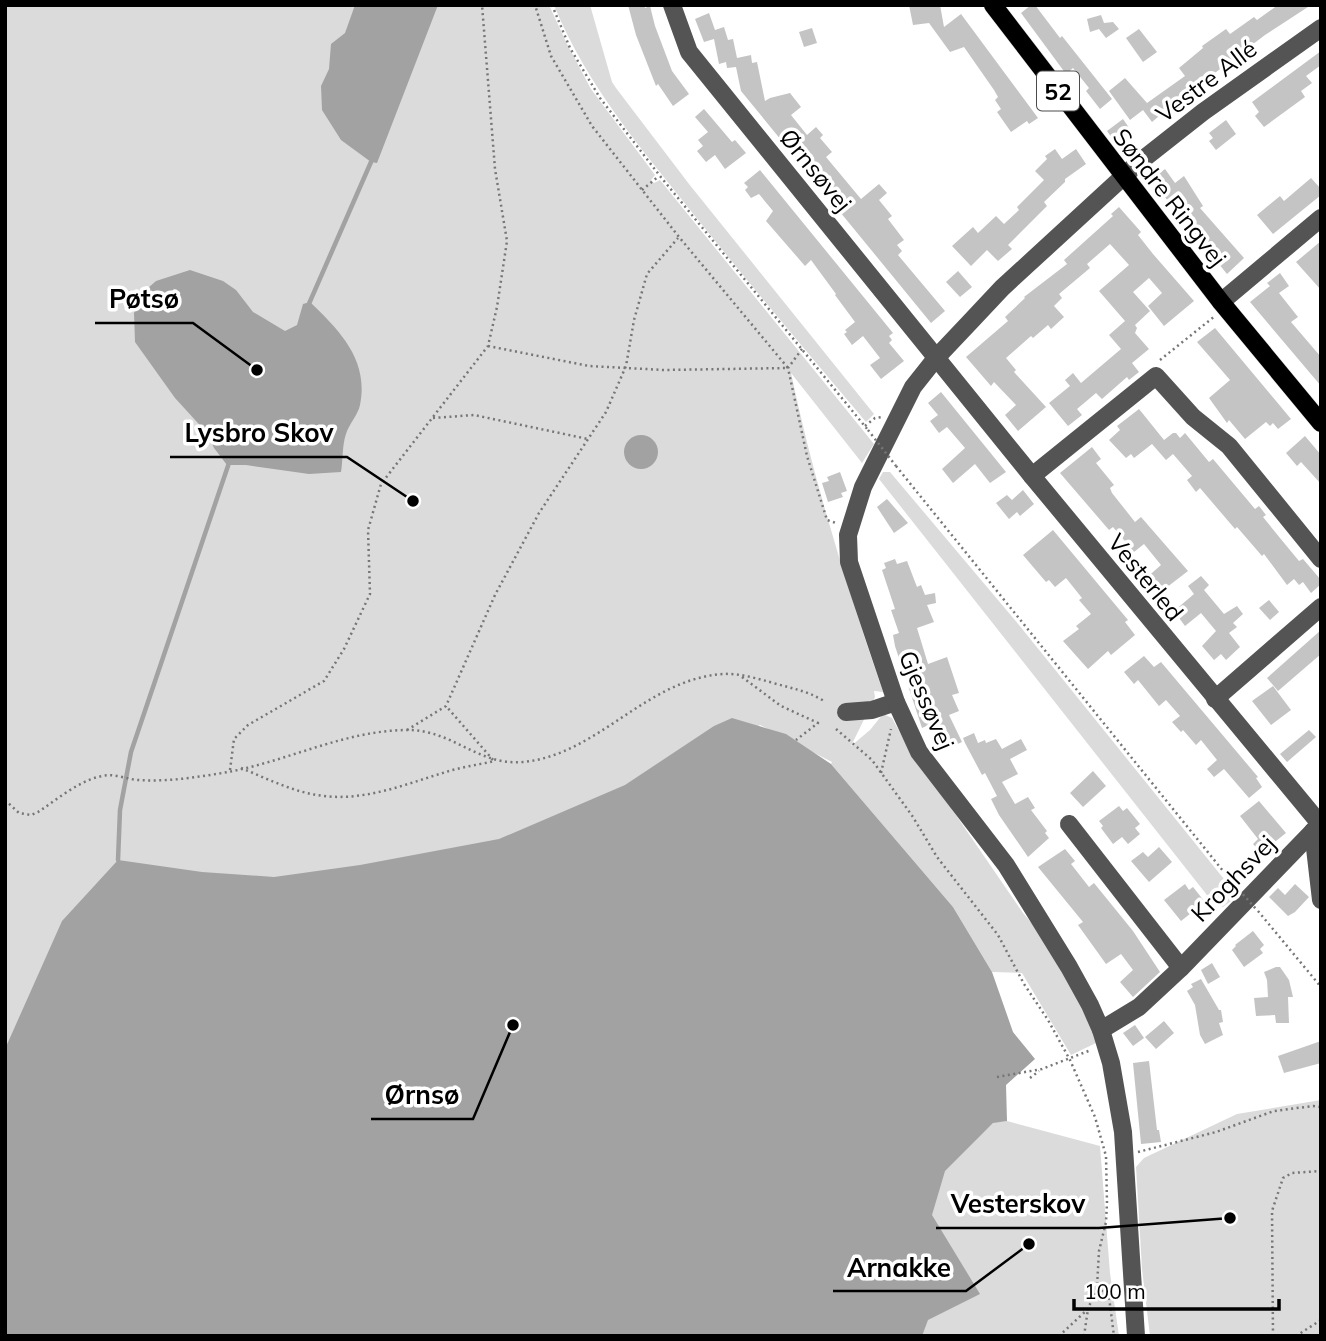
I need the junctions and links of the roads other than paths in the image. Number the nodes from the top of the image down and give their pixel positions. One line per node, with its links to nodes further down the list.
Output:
1 (672, 5): 7 (street, Ørnsøvej)
2 (993, 5): 4 (main road, Søndre Ringvej / 52)
3 (1321, 28): 4 (street, Vestre Allé)
4 (1123, 177): 6 (main road, Søndre Ringvej / 52); 7 (street, Gjessøvej)
5 (1321, 218): 6 (street)
6 (1221, 302): 8 (main road, Søndre Ringvej / 52)
7 (936, 358): 9 (street, Vesterled); 13 (street, Gjessøvej)
8 (1319, 416)
9 (1032, 476): 10 (street); 12 (street, Vesterled)
10 (1321, 559)
11 (1321, 607): 12 (street)
12 (1215, 699): 16 (street, Vesterled)
13 (899, 709): 14 (street); 19 (street, Gjessøvej)
14 (846, 712)
15 (1069, 824): 18 (street)
16 (1318, 826): 17 (street); 18 (street, Kroghsvej)
17 (1321, 900)
18 (1181, 968): 19 (street, Kroghsvej)
19 (1103, 1037): 20 (street, Gjessøvej)
20 (1136, 1336)

